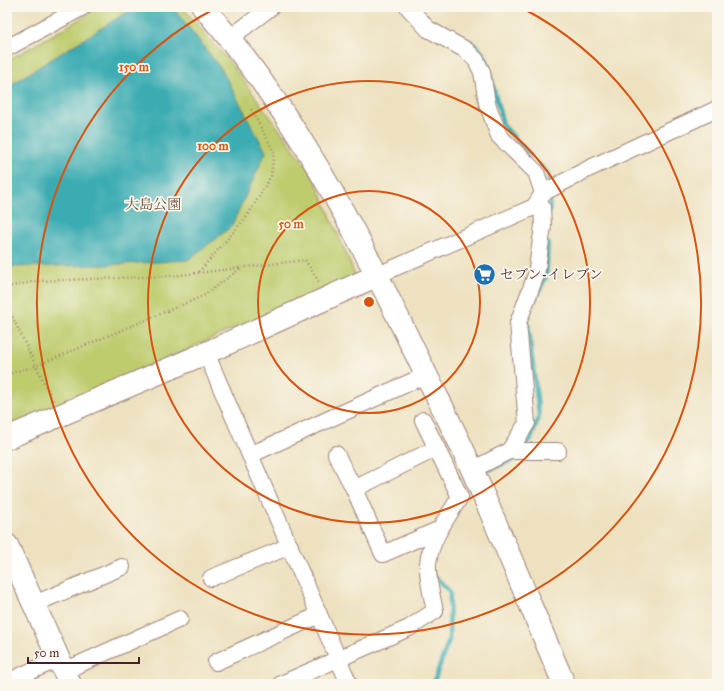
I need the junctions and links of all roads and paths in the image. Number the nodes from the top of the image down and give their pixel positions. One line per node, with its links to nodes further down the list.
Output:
1 (82, 7): 6 (street)
2 (203, 7): 5 (street)
3 (271, 7): 5 (street)
4 (408, 7): 9 (street)
5 (230, 38): 12 (street)
6 (7, 48)
7 (250, 107): 11 (path)
8 (717, 109): 9 (street)
9 (541, 197): 12 (street); 24 (street)
10 (241, 267): 11 (path); 14 (path); 17 (path)
11 (199, 272): 13 (path)
12 (378, 275): 14 (street); 19 (street)
13 (7, 287)
14 (329, 297): 16 (street)
15 (7, 306): 17 (path)
16 (206, 353): 20 (street); 27 (street)
17 (36, 366): 18 (path); 20 (path)
18 (7, 374)
19 (426, 375): 27 (street); 28 (street)
20 (60, 415): 22 (street)
21 (422, 420): 23 (street)
22 (7, 438)
23 (437, 448): 29 (street); 30 (street)
24 (510, 451): 25 (street); 28 (street)
25 (558, 451)
26 (336, 454): 29 (street)
27 (250, 455): 32 (street)
28 (472, 470): 44 (street)
29 (354, 489): 30 (street)
30 (440, 529): 38 (street)
31 (7, 545): 35 (street)
32 (290, 546): 34 (street); 36 (street)
33 (122, 567): 35 (street)
34 (211, 578)
35 (34, 604): 40 (street)
36 (319, 615): 38 (street); 39 (street)
37 (180, 619): 40 (street)
38 (339, 659): 42 (street); 43 (street)
39 (216, 662)
40 (64, 672): 41 (street)
41 (7, 682)
42 (281, 684)
43 (349, 684)
44 (564, 684)

